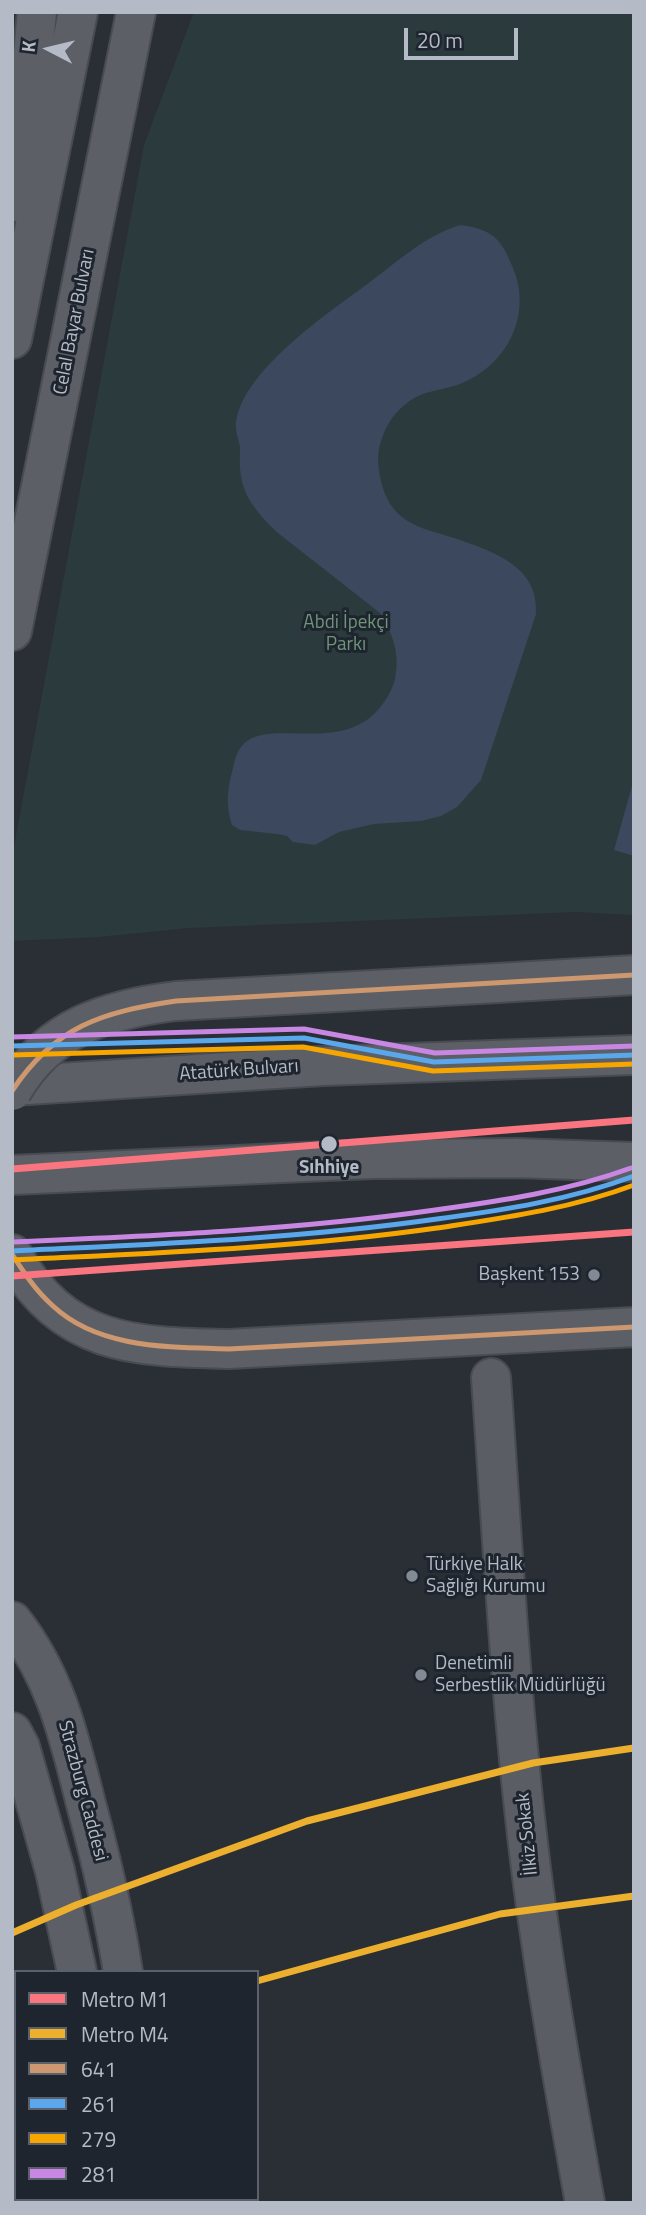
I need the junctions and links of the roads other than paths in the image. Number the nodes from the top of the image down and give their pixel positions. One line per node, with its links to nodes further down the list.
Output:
1 (37, 12): 6 (main road)
2 (78, 12): 7 (main road)
3 (136, 12): 5 (main road, Celal Bayar Bulvarı)
4 (164, 12): 5 (main road)
5 (118, 101): 8 (main road, Celal Bayar Bulvarı)
6 (12, 268)
7 (12, 339)
8 (12, 631)
9 (634, 975): 11 (main road, bridge)
10 (634, 1055): 11 (main road, Atatürk Bulvarı)
11 (12, 1088)
12 (634, 1162): 13 (main road)
13 (12, 1175)
14 (12, 1254): 15 (main road)
15 (634, 1327)
16 (491, 1378): 22 (street, İlkiz Sokak)
17 (12, 1621): 20 (main road, Strazburg Caddesi)
18 (12, 1732): 19 (main road)
19 (24, 1797): 21 (main road)
20 (122, 1961)
21 (77, 1970)
22 (585, 2203)

